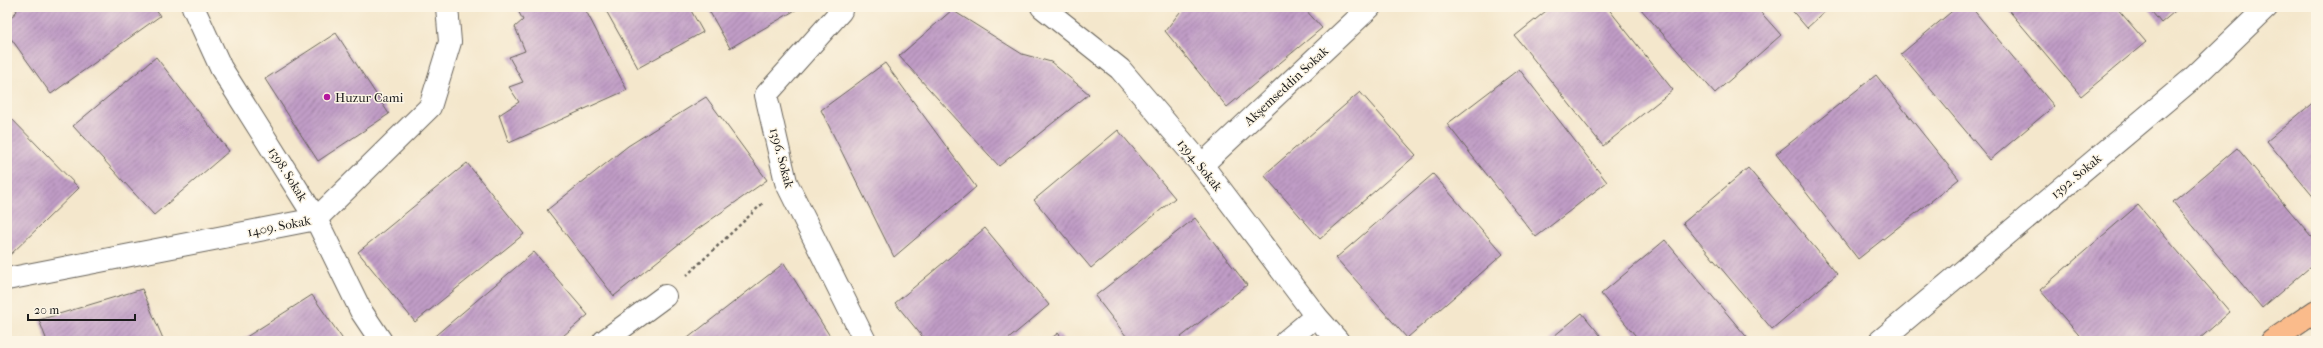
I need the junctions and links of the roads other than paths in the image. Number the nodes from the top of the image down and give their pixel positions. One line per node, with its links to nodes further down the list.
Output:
1 (193, 7): 8 (street, 1398. Sokak)
2 (447, 7): 8 (street, 1409. Sokak)
3 (1042, 7): 7 (street, 1394. Sokak)
4 (1370, 7): 7 (street, Akşemseddin Sokak)
5 (2267, 7): 18 (street, 1392. Sokak)
6 (846, 8): 15 (street, 1396. Sokak)
7 (1202, 165): 12 (street, 1394. Sokak)
8 (316, 219): 9 (street, 1409. Sokak); 13 (street, 1398. Sokak)
9 (7, 280)
10 (665, 296): 14 (street)
11 (2316, 311): 19 (main road)
12 (1316, 316): 16 (street); 17 (street, 1394. Sokak)
13 (381, 341)
14 (604, 341)
15 (865, 341)
16 (1286, 341)
17 (1338, 341)
18 (1880, 341)
19 (2272, 341)

